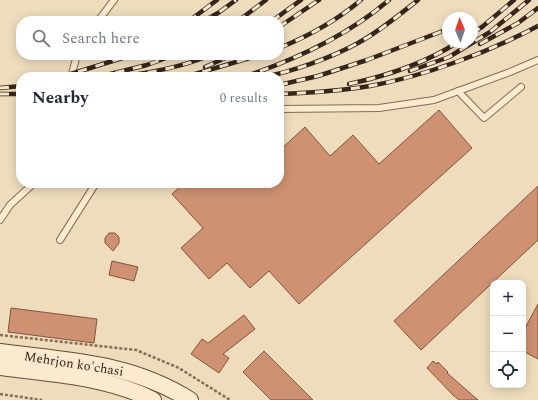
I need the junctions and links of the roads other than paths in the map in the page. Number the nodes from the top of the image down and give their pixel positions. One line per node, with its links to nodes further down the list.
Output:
1 (114, 0): 2 (lane)
2 (102, 16)
3 (76, 60): 5 (lane)
4 (538, 60): 7 (lane)
5 (72, 72)
6 (521, 87): 7 (lane)
7 (458, 91): 8 (lane)
8 (284, 109)
9 (28, 188): 11 (lane)
10 (93, 188): 12 (lane)
11 (0, 220)
12 (60, 240)
13 (0, 352): 16 (main road, Mehrjon ko'chasi)
14 (0, 367): 15 (main road, Mehrjon ko'chasi)
15 (153, 400)
16 (190, 400)

